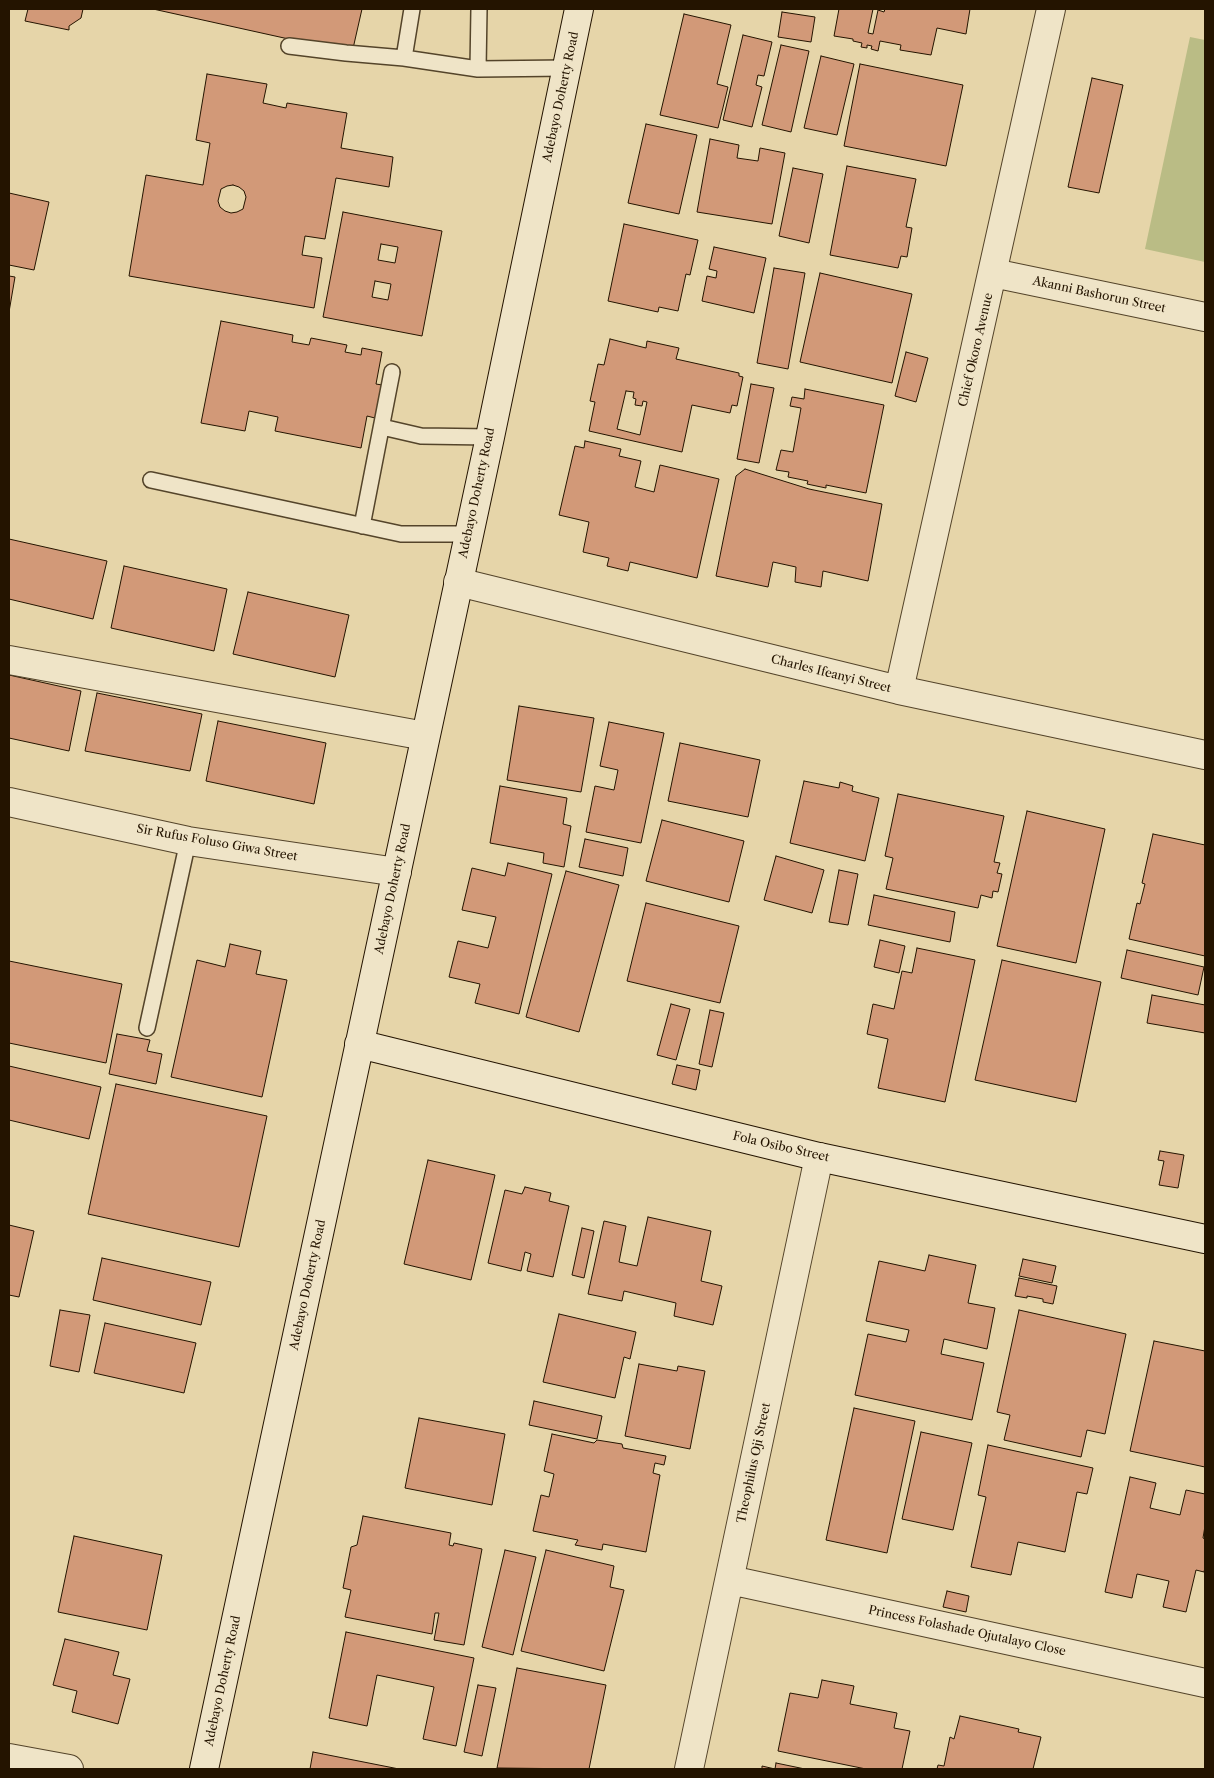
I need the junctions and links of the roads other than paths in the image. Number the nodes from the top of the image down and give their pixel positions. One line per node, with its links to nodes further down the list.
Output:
1 (412, 9): 6 (lane)
2 (479, 9): 8 (lane)
3 (579, 9): 7 (street, Adebayo Doherty Road)
4 (1051, 9): 9 (street, Chief Okoro Avenue)
5 (289, 46): 6 (lane)
6 (404, 58): 8 (lane)
7 (567, 68): 8 (lane); 13 (street, Adebayo Doherty Road)
8 (478, 69)
9 (993, 272): 10 (street, Akanni Bashorun Street); 19 (street, Chief Okoro Avenue)
10 (1205, 317)
11 (392, 372): 12 (lane)
12 (382, 427): 13 (lane); 15 (lane)
13 (490, 437): 16 (street, Adebayo Doherty Road)
14 (151, 480): 15 (lane)
15 (362, 526): 16 (lane)
16 (468, 534): 17 (street, Adebayo Doherty Road)
17 (458, 582): 19 (street, Charles Ifeanyi Street); 20 (street, Adebayo Doherty Road)
18 (9, 660): 20 (street)
19 (899, 690): 21 (street, Charles Ifeanyi Street)
20 (425, 736): 24 (street, Adebayo Doherty Road)
21 (1205, 755)
22 (9, 802): 23 (street, Sir Rufus Foluso Giwa Street)
23 (188, 840): 24 (street, Sir Rufus Foluso Giwa Street); 25 (lane)
24 (396, 872): 26 (street, Adebayo Doherty Road)
25 (147, 1028)
26 (359, 1044): 27 (street, Fola Osibo Street); 33 (street, Adebayo Doherty Road)
27 (818, 1157): 28 (street, Fola Osibo Street); 29 (street, Theophilus Oji Street)
28 (1205, 1239)
29 (730, 1580): 30 (street, Princess Folashade Ojutalayo Close); 34 (street, Theophilus Oji Street)
30 (1205, 1683)
31 (9, 1758): 32 (street)
32 (69, 1769)
33 (204, 1769)
34 (689, 1769)

